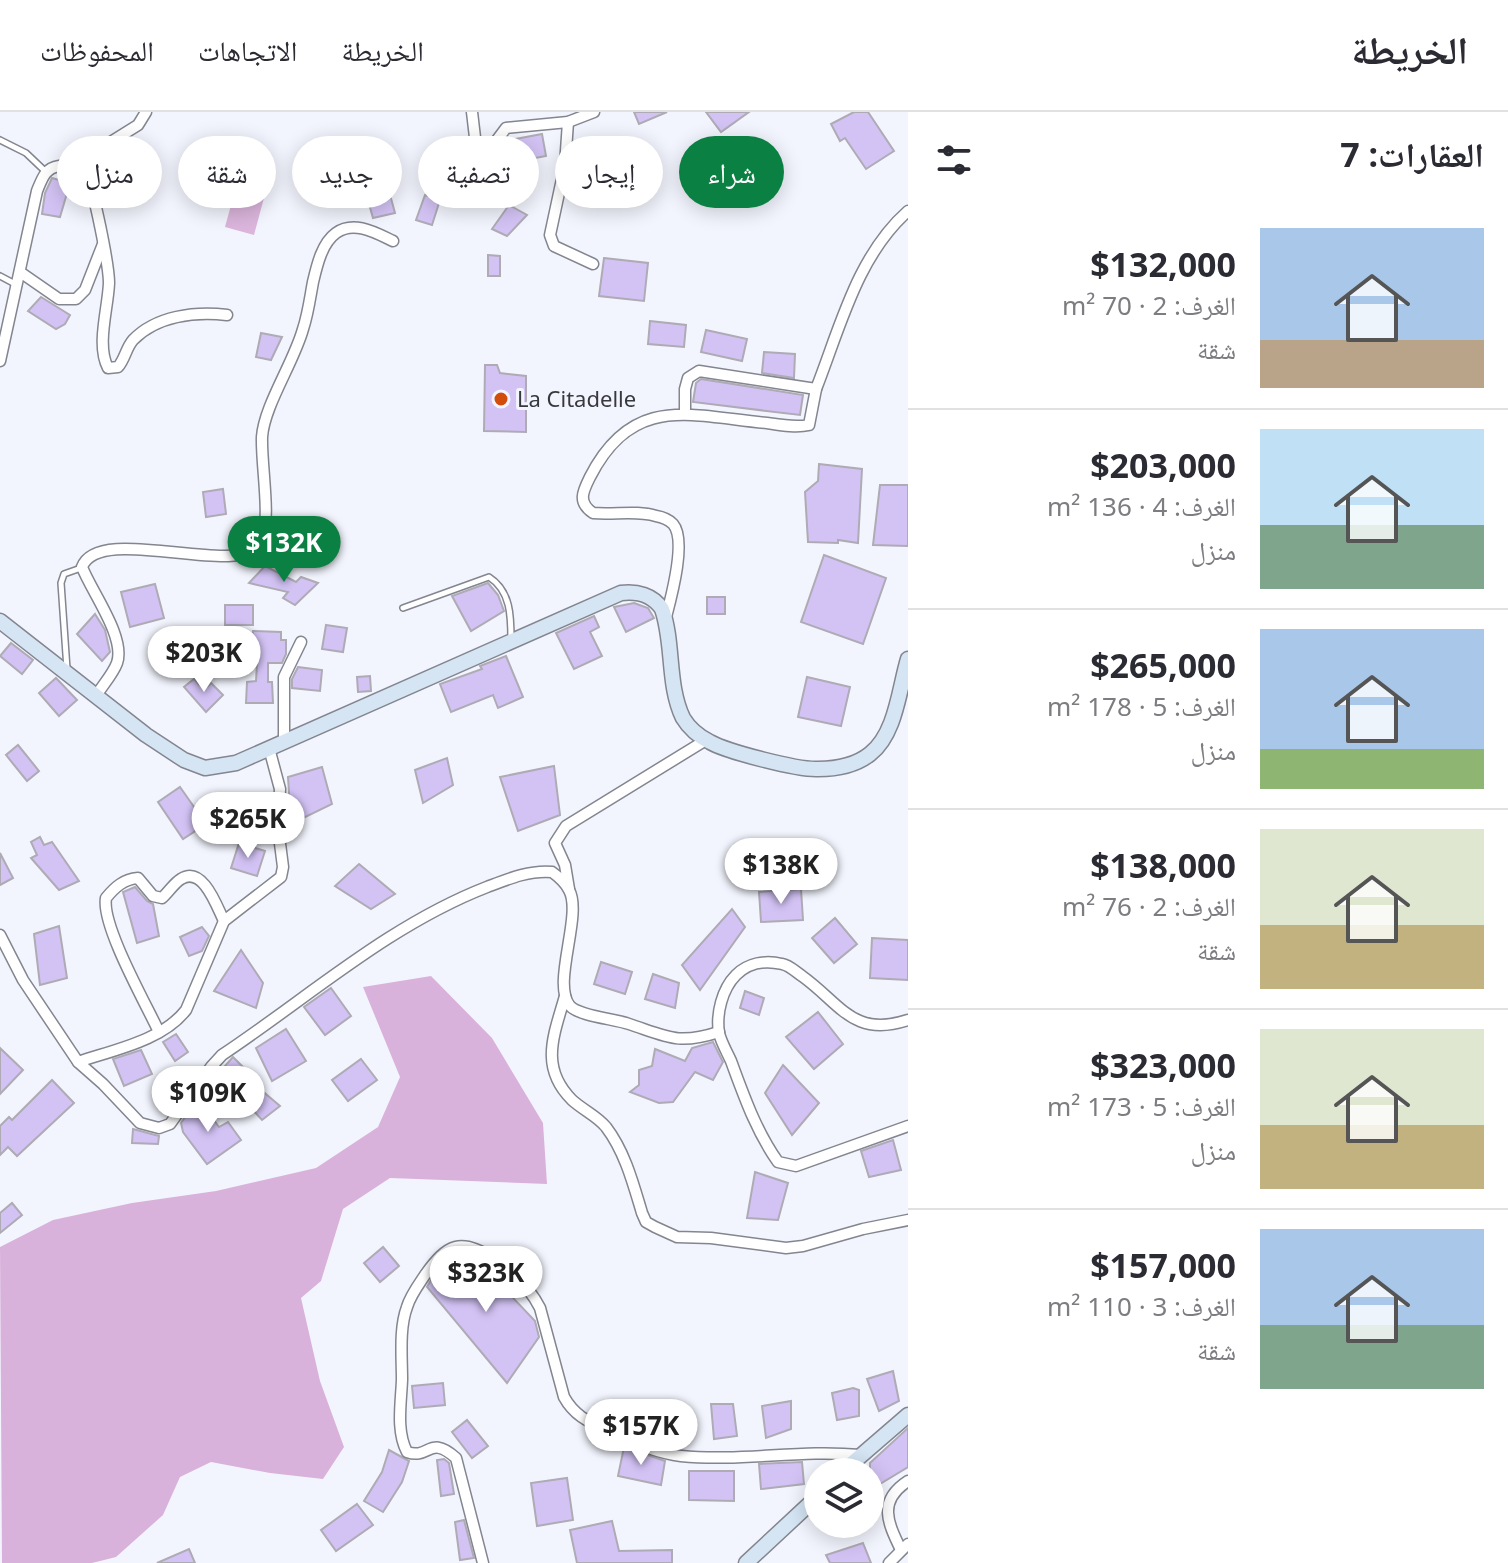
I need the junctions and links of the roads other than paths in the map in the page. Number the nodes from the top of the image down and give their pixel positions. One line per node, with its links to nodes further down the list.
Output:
1 (146, 112): 5 (street)
2 (472, 112): 4 (street)
3 (594, 112): 4 (street)
4 (568, 122): 13 (street)
5 (120, 136)
6 (0, 140): 8 (lane)
7 (57, 167): 8 (street)
8 (46, 172): 14 (street)
9 (95, 208): 12 (street)
10 (908, 211): 19 (street)
11 (393, 241): 21 (street)
12 (103, 244): 14 (street); 17 (street)
13 (593, 264)
14 (20, 272): 16 (street)
15 (0, 276): 16 (lane)
16 (17, 285): 18 (street)
17 (227, 315)
18 (0, 361)
19 (816, 389): 20 (street); 20 (street)
20 (685, 414): 23 (street)
21 (82, 567): 28 (lane); 29 (street)
22 (403, 608): 25 (lane)
23 (665, 619): 25 (street); 31 (street)
24 (0, 621): 28 (street)
25 (511, 641): 30 (street)
26 (301, 642): 30 (street)
27 (908, 659): 31 (street)
28 (67, 673): 29 (street)
29 (96, 696): 32 (street)
30 (284, 740): 32 (street)
31 (706, 740): 33 (street)
32 (269, 748): 34 (street)
33 (570, 891): 36 (street); 40 (street)
34 (224, 921): 38 (street); 38 (street)
35 (0, 935): 40 (street)
36 (565, 996): 39 (street); 42 (street)
37 (908, 1020): 39 (street)
38 (159, 1032): 40 (street)
39 (719, 1032): 41 (street)
40 (78, 1062)
41 (908, 1126)
42 (908, 1220)
43 (908, 1415): 44 (street)
44 (860, 1455): 45 (street); 49 (street)
45 (857, 1458)
46 (908, 1481): 48 (street)
47 (804, 1509): 50 (street)
48 (904, 1547): 51 (street)
49 (483, 1563)
50 (746, 1563)
51 (889, 1563)

